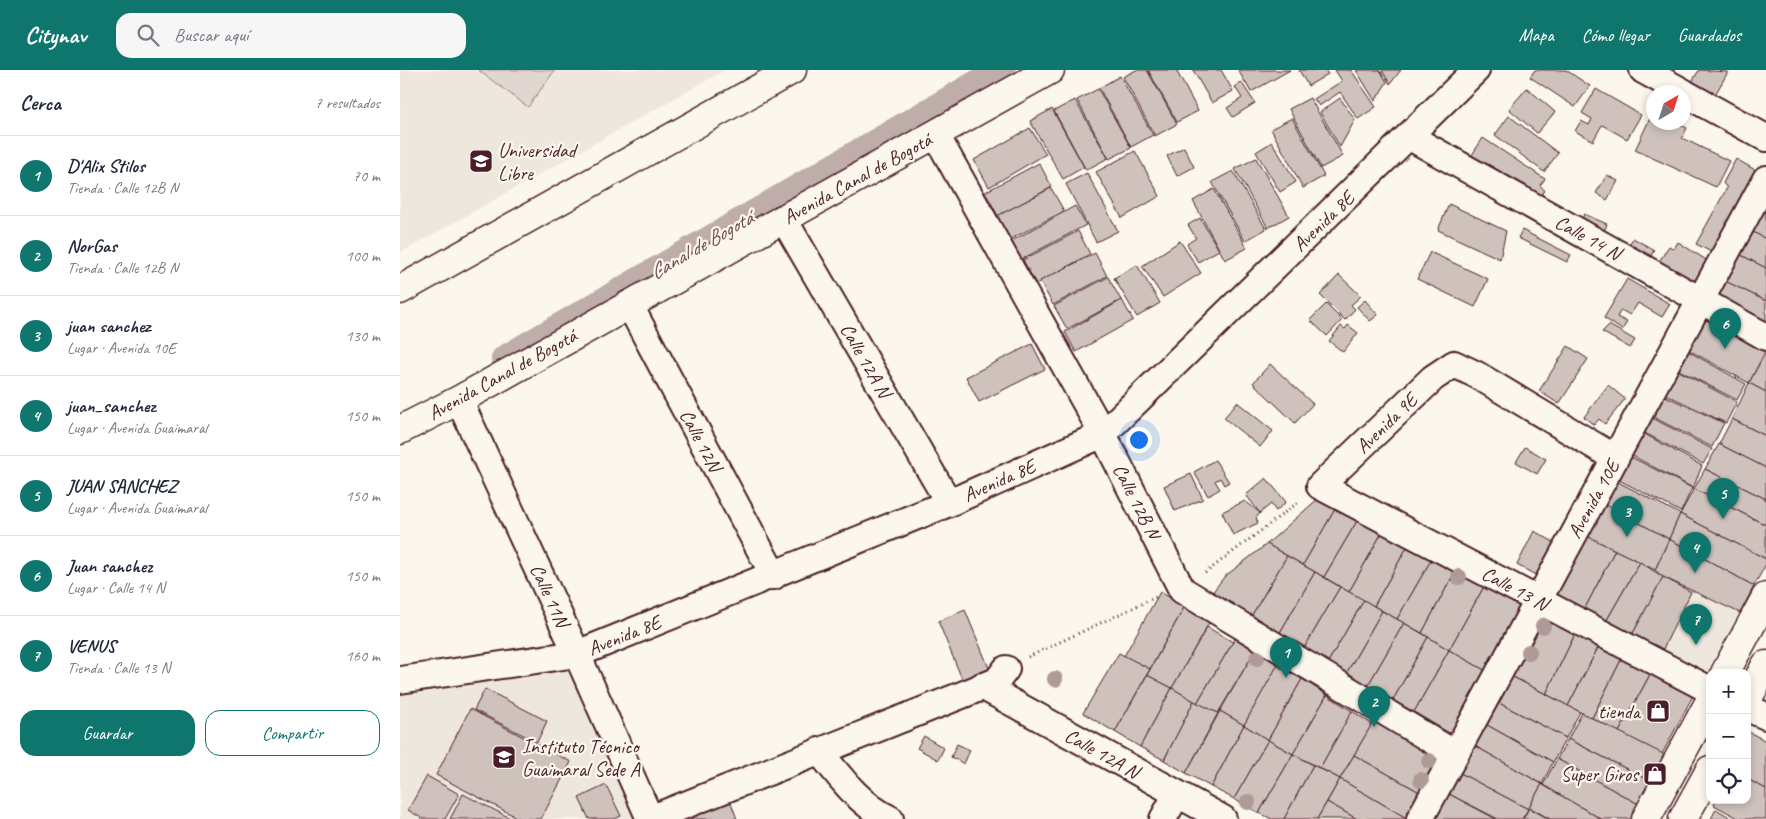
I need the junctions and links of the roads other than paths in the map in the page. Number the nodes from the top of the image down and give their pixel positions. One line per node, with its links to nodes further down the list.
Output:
1 (792, 70): 12 (main road)
2 (1050, 70): 7 (main road, Avenida Canal de Bogotá)
3 (1476, 70): 8 (street, Avenida 8E)
4 (1643, 70): 5 (street)
5 (1670, 85)
6 (1691, 96): 9 (street)
7 (936, 135): 11 (main road, Avenida Canal de Bogotá); 18 (street, Calle 12B N)
8 (1410, 137): 13 (street, Calle 14 N); 18 (street, Avenida 8E)
9 (1766, 138)
10 (1766, 179): 13 (street, Avenida 10E)
11 (783, 218): 14 (main road, Avenida Canal de Bogotá); 21 (street, Calle 12A N)
12 (400, 290)
13 (1700, 300): 15 (street, Calle 14 N); 19 (street, Avenida 10E)
14 (629, 304): 16 (main road, Avenida Canal de Bogotá); 22 (street, Calle 12N)
15 (1766, 337)
16 (459, 400): 17 (main road, Avenida Canal de Bogotá); 25 (street, Calle 11N)
17 (400, 430)
18 (1103, 434): 21 (street, Avenida 8E); 37 (street, Calle 12B N)
19 (1615, 458): 20 (street, Avenida 9E); 24 (street, Avenida 10E)
20 (1320, 486): 24 (street, Calle 13 N)
21 (949, 503): 22 (street, Avenida 8E)
22 (774, 576): 25 (street, Avenida 8E)
23 (1766, 597): 28 (main road)
24 (1537, 600): 31 (street, Calle 13 N); 37 (street, Avenida 10E)
25 (577, 654): 29 (street, Avenida 8E); 40 (street, Calle 11N)
26 (1766, 665): 32 (main road)
27 (1006, 669): 30 (street)
28 (1727, 669)
29 (400, 680)
30 (982, 686): 36 (street); 39 (street, Calle 12A N)
31 (1706, 688)
32 (1751, 693)
33 (1706, 708): 45 (main road)
34 (1751, 710): 35 (street)
35 (1766, 716)
36 (819, 751): 40 (street); 41 (street)
37 (1455, 754): 44 (street, Avenida 10E)
38 (1706, 777): 46 (main road)
39 (1177, 794): 42 (street); 43 (street, Calle 12A N)
40 (650, 819)
41 (890, 819)
42 (1163, 819)
43 (1222, 819)
44 (1420, 819)
45 (1646, 819)
46 (1683, 819)

